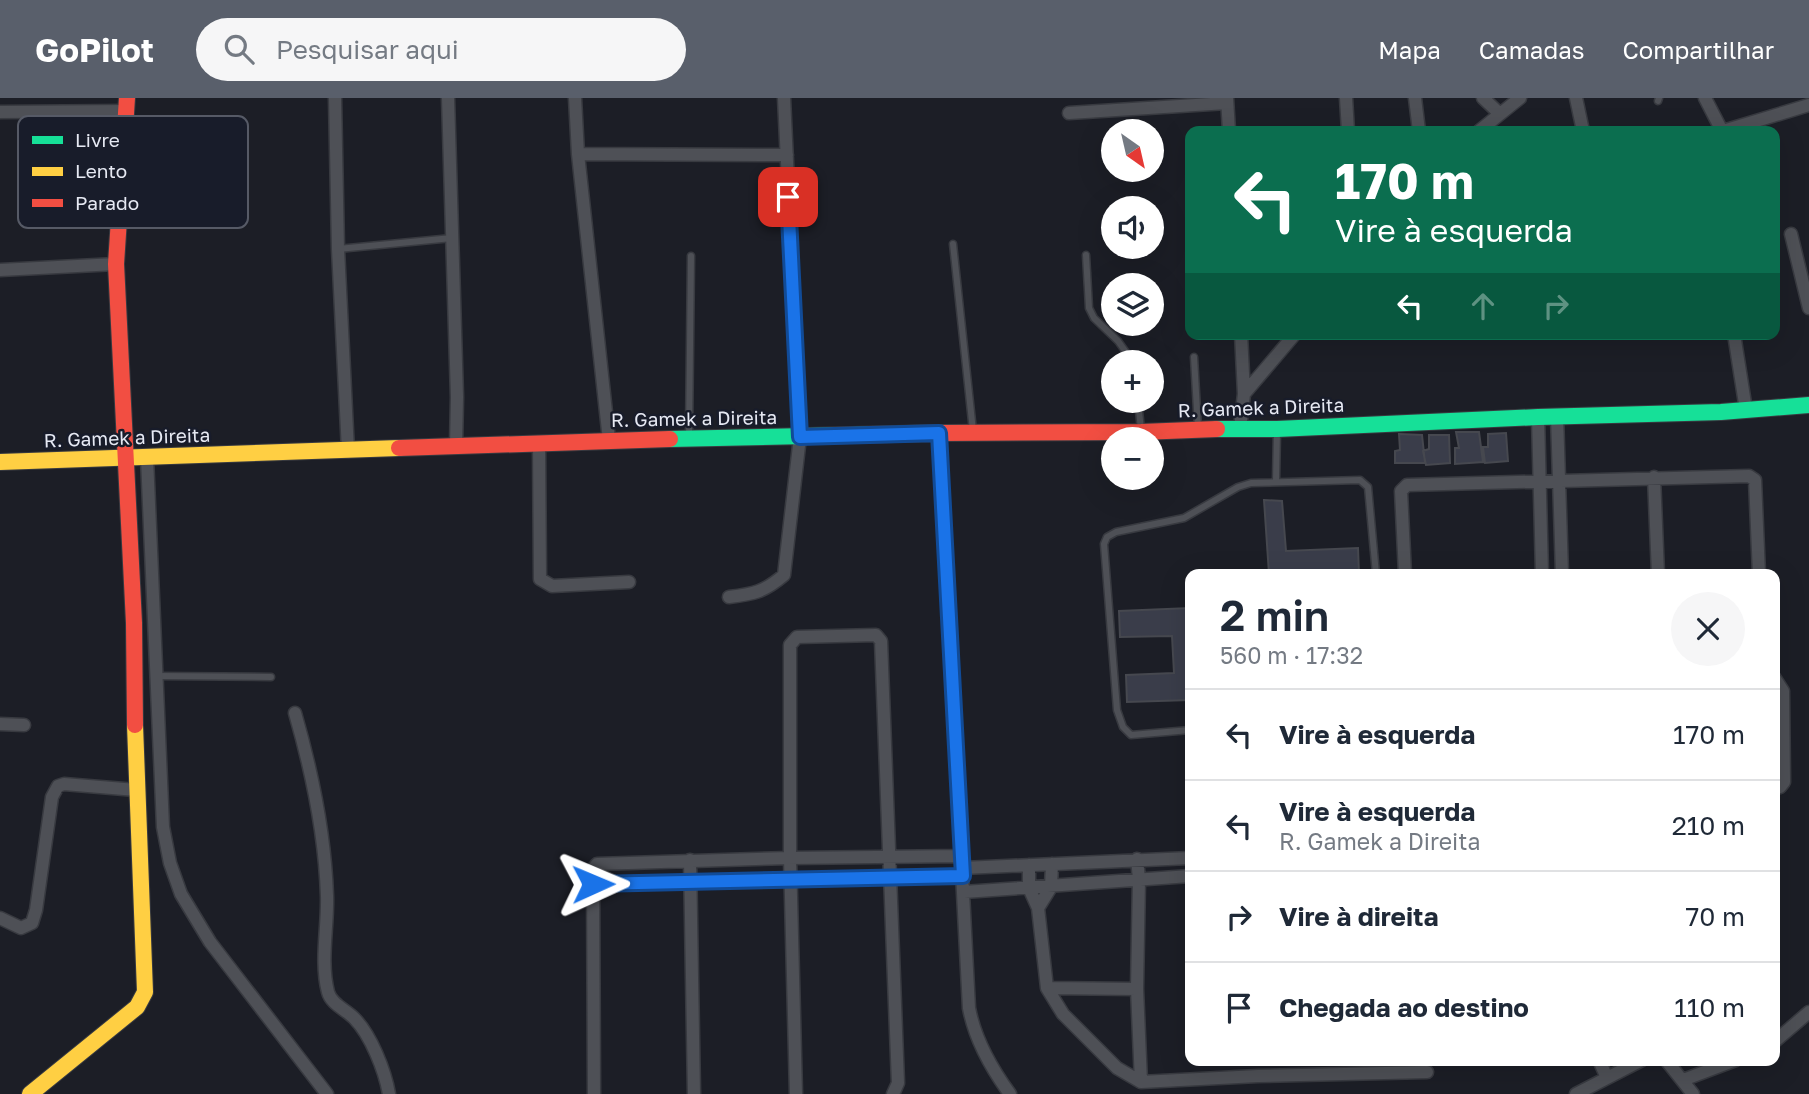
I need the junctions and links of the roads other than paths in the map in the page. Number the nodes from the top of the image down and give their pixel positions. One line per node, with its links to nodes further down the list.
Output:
1 (335, 98): 30 (street)
2 (448, 98): 28 (street)
3 (575, 98): 24 (street)
4 (784, 98): 25 (street)
5 (1346, 98): 18 (street)
6 (1415, 98): 19 (street)
7 (1483, 98): 16 (street)
8 (1520, 98): 16 (street)
9 (1576, 98): 21 (street)
10 (1705, 98): 22 (street)
11 (1227, 101): 15 (street); 17 (street)
12 (127, 104): 14 (street)
13 (1809, 105): 23 (street)
14 (0, 112)
15 (1069, 113)
16 (1500, 114): 20 (street)
17 (1229, 126)
18 (1348, 126)
19 (1418, 126)
20 (1485, 126)
21 (1582, 126)
22 (1720, 126)
23 (1740, 126)
24 (578, 154): 25 (street); 55 (street)
25 (787, 155): 53 (street)
26 (118, 228): 33 (main road)
27 (1791, 234): 35 (street)
28 (452, 238): 30 (lane); 57 (street)
29 (953, 244): 52 (lane)
30 (338, 249): 58 (street)
31 (1086, 255): 39 (lane)
32 (691, 256): 54 (lane)
33 (116, 264): 34 (street); 59 (main road)
34 (0, 270)
35 (1809, 308)
36 (1241, 340): 41 (street)
37 (1290, 340): 41 (street)
38 (1735, 340): 43 (street)
39 (1124, 350)
40 (1194, 357): 48 (lane)
41 (1244, 394): 46 (street)
42 (1809, 405): 43 (main road, R. Gamek a Direita)
43 (1746, 410): 45 (main road, R. Gamek a Direita)
44 (1538, 416): 45 (main road, R. Gamek a Direita); 47 (main road, R. Gamek a Direita); 65 (street)
45 (1558, 416): 63 (street)
46 (1240, 428): 47 (main road, R. Gamek a Direita); 48 (main road, R. Gamek a Direita)
47 (1277, 429): 64 (lane)
48 (1198, 430): 49 (main road, R. Gamek a Direita)
49 (1164, 431)
50 (1101, 432): 52 (main road, R. Gamek a Direita)
51 (939, 433): 52 (main road, R. Gamek a Direita); 53 (main road, R. Gamek a Direita); 90 (street)
52 (973, 433)
53 (800, 437): 54 (main road, R. Gamek a Direita); 73 (street)
54 (689, 439): 55 (main road, R. Gamek a Direita)
55 (609, 440): 56 (main road, R. Gamek a Direita)
56 (538, 444): 57 (main road, R. Gamek a Direita); 72 (street)
57 (456, 446): 58 (main road, R. Gamek a Direita)
58 (348, 451): 60 (main road, R. Gamek a Direita)
59 (126, 458): 60 (main road, R. Gamek a Direita); 61 (main road, R. Gamek a Direita); 82 (main road)
60 (148, 458): 74 (street)
61 (0, 462)
62 (1654, 477): 63 (street); 70 (street); 71 (street)
63 (1559, 480): 65 (street); 69 (street)
64 (1276, 481): 66 (lane); 80 (lane)
65 (1538, 481): 67 (street); 68 (street)
66 (1376, 569)
67 (1405, 569)
68 (1542, 569)
69 (1562, 569)
70 (1658, 569)
71 (1759, 569)
72 (629, 582)
73 (729, 597)
74 (156, 676): 75 (lane); 117 (street)
75 (271, 677)
76 (1780, 686): 81 (street)
77 (295, 713): 118 (street)
78 (0, 724): 79 (street)
79 (24, 725)
80 (1185, 730)
81 (1780, 787)
82 (136, 790): 101 (street); 116 (main road)
83 (790, 858): 84 (street); 84 (street); 87 (street); 94 (street)
84 (888, 858): 90 (street); 92 (street)
85 (1185, 858): 86 (street)
86 (1137, 859): 88 (street); 93 (street)
87 (690, 860): 95 (street); 96 (street)
88 (1052, 864): 89 (street); 97 (street)
89 (1029, 865): 90 (street); 98 (street)
90 (963, 867): 92 (street); 99 (street)
91 (1185, 876): 93 (street)
92 (889, 878): 94 (street); 122 (street)
93 (1139, 879): 97 (street); 103 (street)
94 (791, 880): 95 (street); 121 (street)
95 (691, 882): 96 (street); 120 (street)
96 (593, 884): 119 (street)
97 (1051, 887): 98 (street); 100 (street)
98 (1029, 888): 99 (street); 100 (street)
99 (964, 892): 123 (street)
100 (1038, 908): 102 (street)
101 (0, 918)
102 (1047, 988): 103 (street); 115 (street)
103 (1137, 989): 115 (street)
104 (1809, 1012): 105 (street)
105 (1780, 1037)
106 (1258, 1066): 112 (street)
107 (1602, 1066): 113 (street)
108 (1630, 1066): 113 (street)
109 (1671, 1066): 114 (street)
110 (1720, 1066): 114 (street)
111 (1427, 1072): 112 (street)
112 (1258, 1076): 115 (street)
113 (1607, 1078): 124 (street)
114 (1683, 1080): 125 (street)
115 (1141, 1082)
116 (30, 1094)
117 (327, 1094)
118 (389, 1094)
119 (594, 1094)
120 (694, 1094)
121 (796, 1094)
122 (892, 1094)
123 (1010, 1094)
124 (1576, 1094)
125 (1693, 1094)

